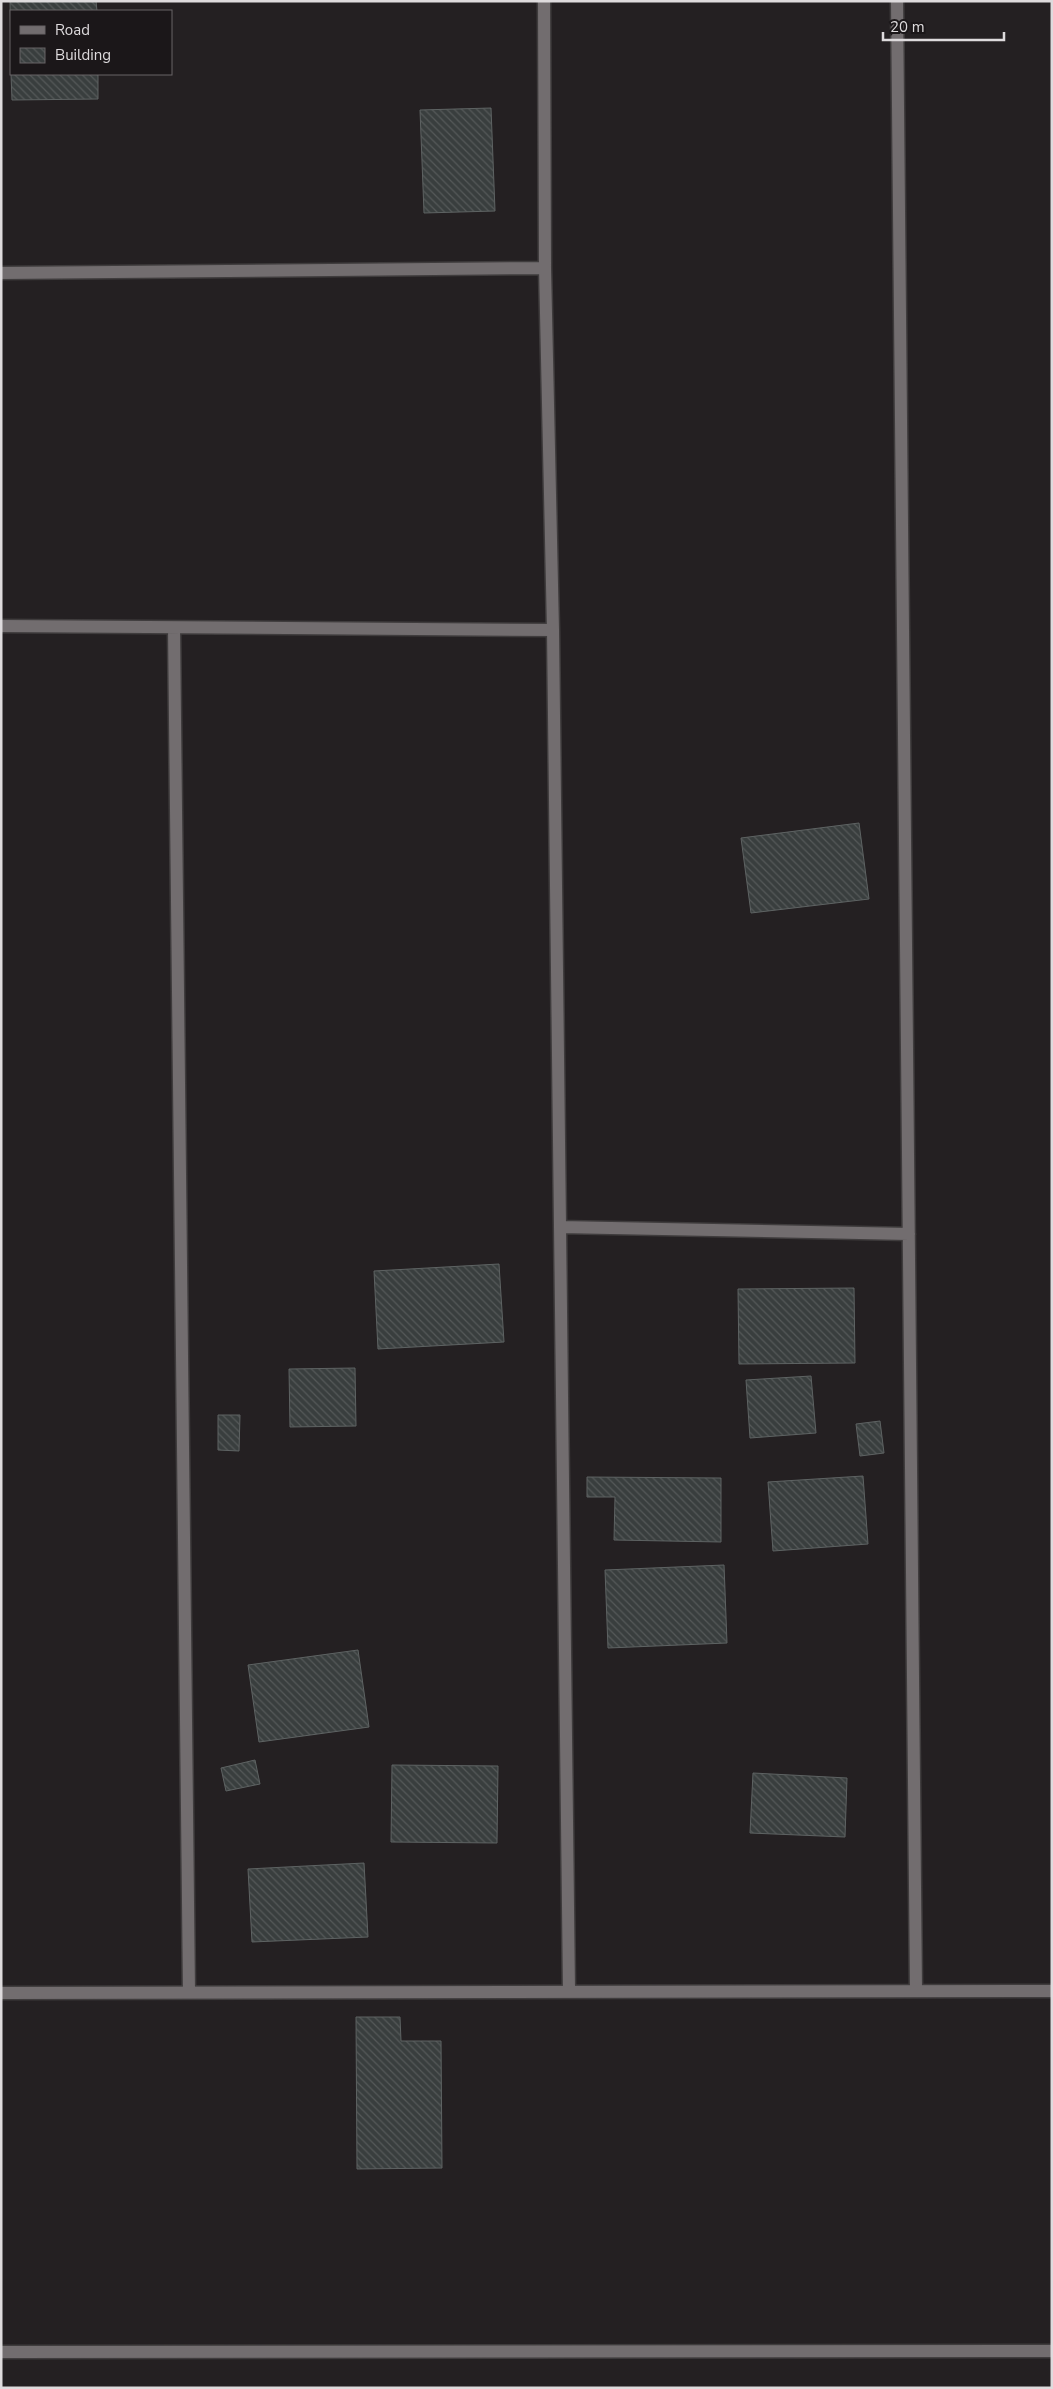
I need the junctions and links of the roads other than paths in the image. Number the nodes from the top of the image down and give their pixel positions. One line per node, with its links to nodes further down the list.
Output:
1 (544, 1): 3 (street)
2 (898, 1): 9 (street)
3 (545, 268): 4 (street); 7 (street)
4 (1, 273)
5 (1, 626): 6 (street)
6 (174, 628): 7 (street); 13 (street)
7 (553, 630): 8 (street)
8 (560, 1227): 9 (street); 10 (street)
9 (909, 1234): 11 (street)
10 (569, 1991): 11 (street); 13 (street)
11 (916, 1991): 12 (street)
12 (1052, 1991)
13 (189, 1992): 14 (street)
14 (1, 1993)
15 (1052, 2351): 16 (street)
16 (1, 2352)

